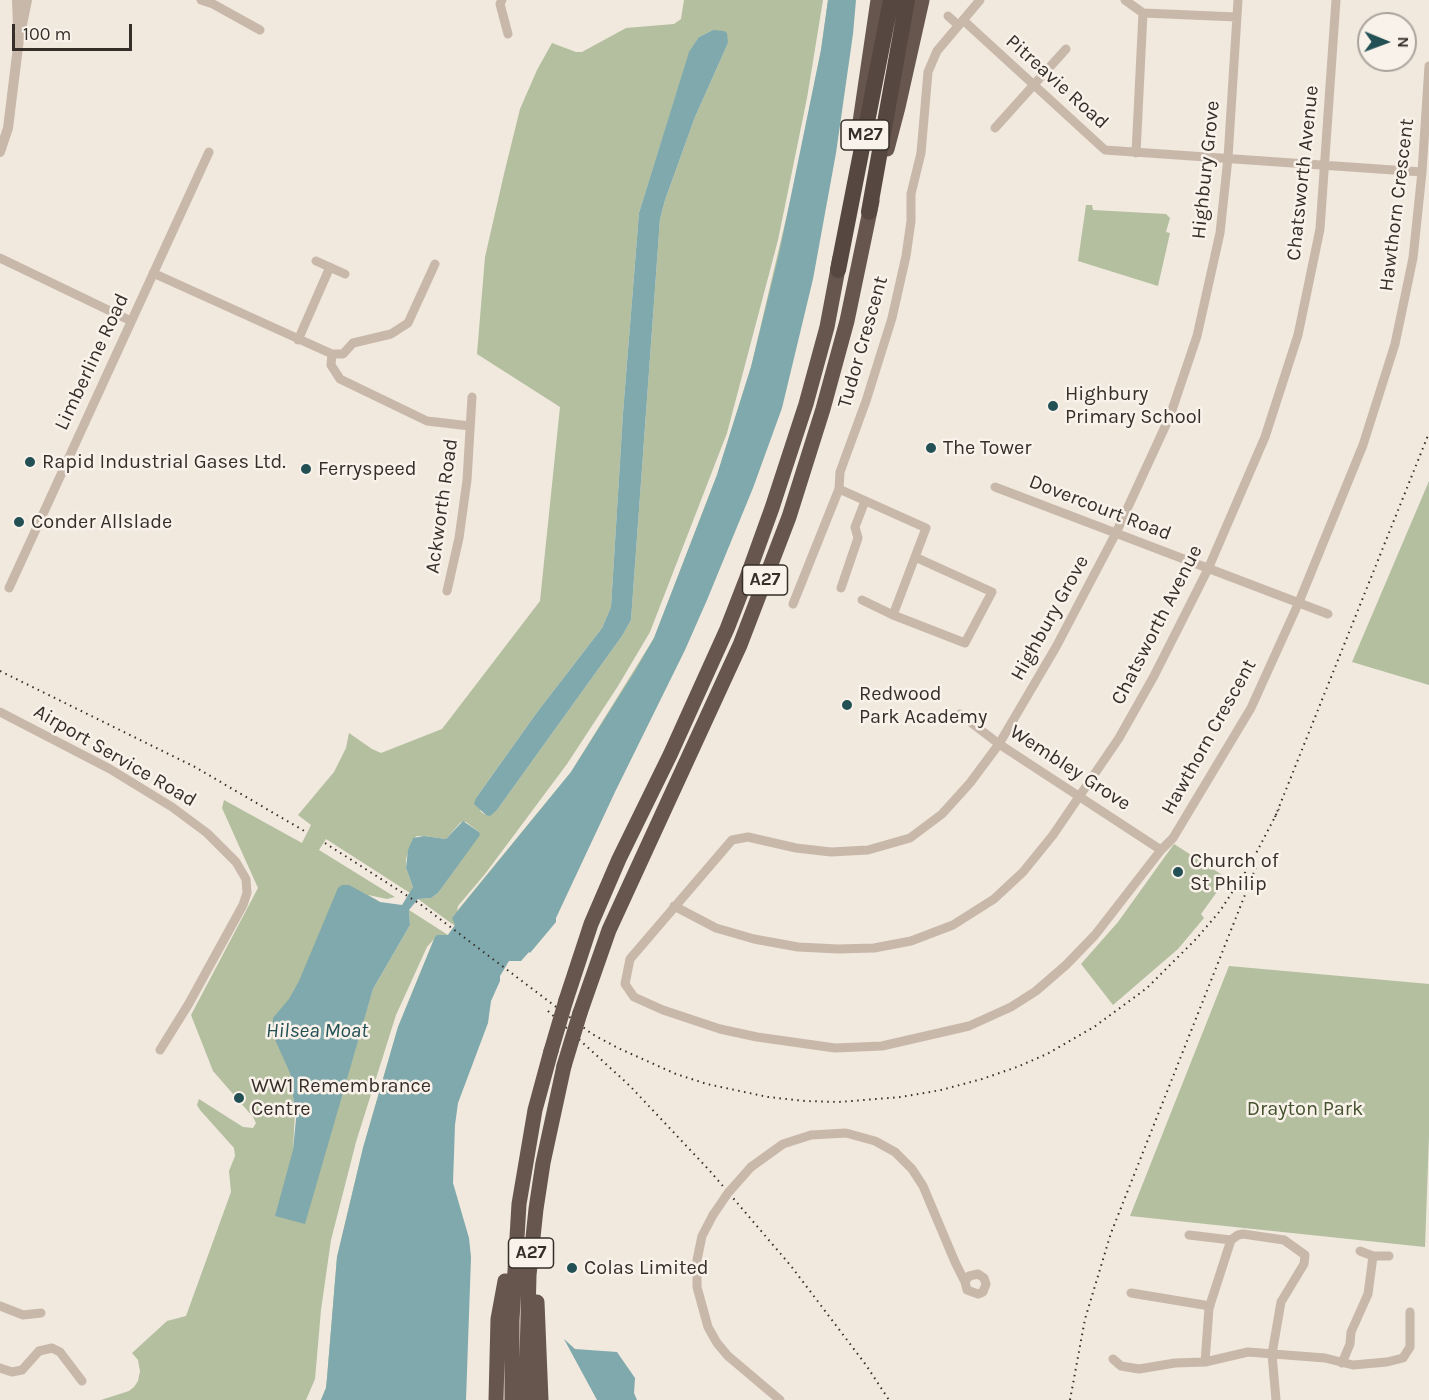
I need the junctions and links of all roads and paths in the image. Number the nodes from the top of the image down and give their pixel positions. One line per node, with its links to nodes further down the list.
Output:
1 (18, 0): 19 (street)
2 (27, 0): 19 (street)
3 (201, 0): 13 (street)
4 (502, 0): 20 (street)
5 (878, 0): 36 (highway)
6 (891, 0): 36 (highway, M27)
7 (908, 0): 31 (highway, M27)
8 (922, 0): 31 (highway)
9 (980, 0): 17 (street, Tudor Crescent)
10 (1125, 0): 14 (street)
11 (1238, 0): 16 (street, Highbury Grove)
12 (1336, 0): 29 (street, Chatsworth Avenue)
13 (215, 2): 18 (street)
14 (1143, 13): 16 (street); 27 (street)
15 (948, 16): 17 (street, Pitreavie Road)
16 (1237, 17): 28 (street, Highbury Grove)
17 (961, 23): 23 (street, Pitreavie Road); 45 (street, Tudor Crescent)
18 (260, 30)
19 (19, 34): 25 (street)
20 (508, 34)
21 (1066, 49): 23 (street)
22 (1429, 66): 30 (street, Hawthorn Crescent)
23 (1032, 85): 24 (street); 27 (street, Pitreavie Road)
24 (995, 129)
25 (0, 152)
26 (209, 153): 37 (street, Limberline Road)
27 (1136, 153): 28 (street, Pitreavie Road)
28 (1228, 158): 29 (street, Pitreavie Road); 47 (street, Highbury Grove)
29 (1324, 165): 30 (street, Pitreavie Road); 49 (street, Chatsworth Avenue)
30 (1422, 172): 54 (street, Hawthorn Crescent)
31 (869, 212): 67 (highway, A27, bridge)
32 (0, 258): 39 (street)
33 (316, 261): 35 (street)
34 (435, 264): 41 (street)
35 (330, 267): 38 (street); 40 (street)
36 (838, 270): 66 (highway, A27, bridge)
37 (153, 273): 39 (street, Limberline Road); 40 (street)
38 (345, 274)
39 (131, 321): 50 (street, Limberline Road)
40 (298, 340): 41 (street)
41 (332, 354): 43 (street, Ackworth Road)
42 (472, 397): 43 (street, Ackworth Road)
43 (470, 426): 52 (street, Ackworth Road)
44 (995, 487): 47 (street, Dovercourt Road)
45 (839, 489): 46 (street); 55 (street, Tudor Crescent)
46 (865, 501): 48 (street); 51 (street)
47 (1116, 533): 49 (street, Dovercourt Road); 60 (street, Highbury Grove)
48 (915, 557): 57 (street); 57 (street)
49 (1208, 568): 54 (street, Dovercourt Road); 61 (street, Chatsworth Avenue)
50 (9, 588)
51 (840, 588)
52 (447, 591)
53 (862, 600): 57 (street)
54 (1299, 603): 56 (street, Dovercourt Road); 62 (street, Hawthorn Crescent)
55 (793, 604)
56 (1328, 614)
57 (893, 615)
58 (0, 712): 65 (street, Airport Service Road)
59 (960, 714): 60 (street, Wembley Grove)
60 (999, 744): 61 (street, Wembley Grove); 63 (street, Highbury Grove)
61 (1080, 797): 62 (street, Wembley Grove); 63 (street, Chatsworth Avenue)
62 (1161, 850): 64 (street, Hawthorn Crescent)
63 (674, 906): 64 (street, Highbury Grove)
64 (647, 1003)
65 (160, 1050)
66 (519, 1204): 85 (highway); 86 (highway, A27)
67 (536, 1209): 87 (highway, A27); 88 (highway)
68 (1189, 1235): 69 (street)
69 (1231, 1240): 76 (street); 79 (street)
70 (1360, 1251): 71 (street)
71 (1372, 1256): 72 (street); 82 (street)
72 (1389, 1256)
73 (965, 1282): 89 (street, bridge)
74 (1131, 1293): 76 (street)
75 (0, 1306): 78 (street)
76 (1210, 1306): 81 (street)
77 (1410, 1312): 82 (street)
78 (41, 1313)
79 (1272, 1354): 81 (street); 82 (street); 90 (street)
80 (1113, 1359): 81 (street)
81 (1205, 1362)
82 (1342, 1363)
83 (0, 1368): 84 (street)
84 (82, 1381)
85 (496, 1400)
86 (512, 1400)
87 (526, 1400)
88 (541, 1400)
89 (780, 1400)
90 (1276, 1400)

